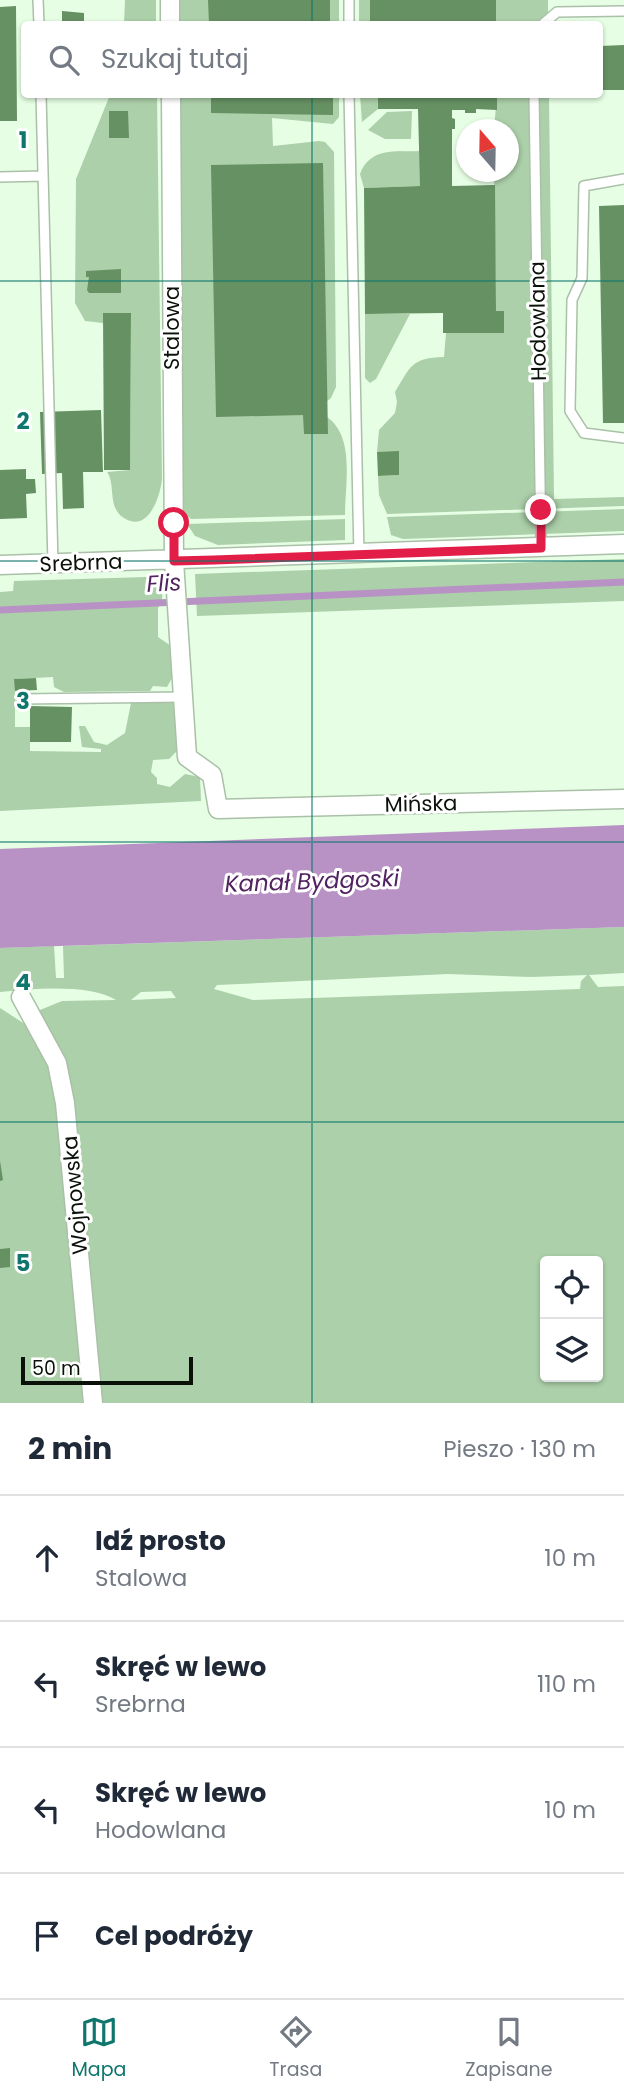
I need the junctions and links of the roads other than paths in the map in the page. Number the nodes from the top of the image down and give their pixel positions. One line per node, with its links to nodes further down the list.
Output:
1 (38, 0): 5 (lane)
2 (170, 0): 6 (street)
3 (349, 0): 7 (lane)
4 (624, 11): 8 (lane)
5 (38, 21)
6 (170, 21)
7 (349, 21)
8 (546, 21)
9 (41, 98): 13 (lane)
10 (171, 98): 20 (street, Stalowa)
11 (349, 98): 19 (lane)
12 (534, 98): 18 (lane, Hodowlana)
13 (43, 176): 14 (lane); 21 (lane)
14 (0, 177)
15 (624, 179): 16 (lane)
16 (624, 438)
17 (624, 544): 18 (street, Srebrna)
18 (541, 548): 19 (street, Srebrna)
19 (359, 555): 20 (street, Srebrna)
20 (174, 561): 21 (street, Srebrna); 23 (street, Stalowa)
21 (53, 564): 22 (street, Srebrna)
22 (0, 565)
23 (182, 697): 24 (lane); 26 (street, Stalowa)
24 (21, 699)
25 (624, 799): 26 (street, Mińska)
26 (218, 809)
27 (21, 998): 28 (street, Wojnowska)
28 (93, 1403)

